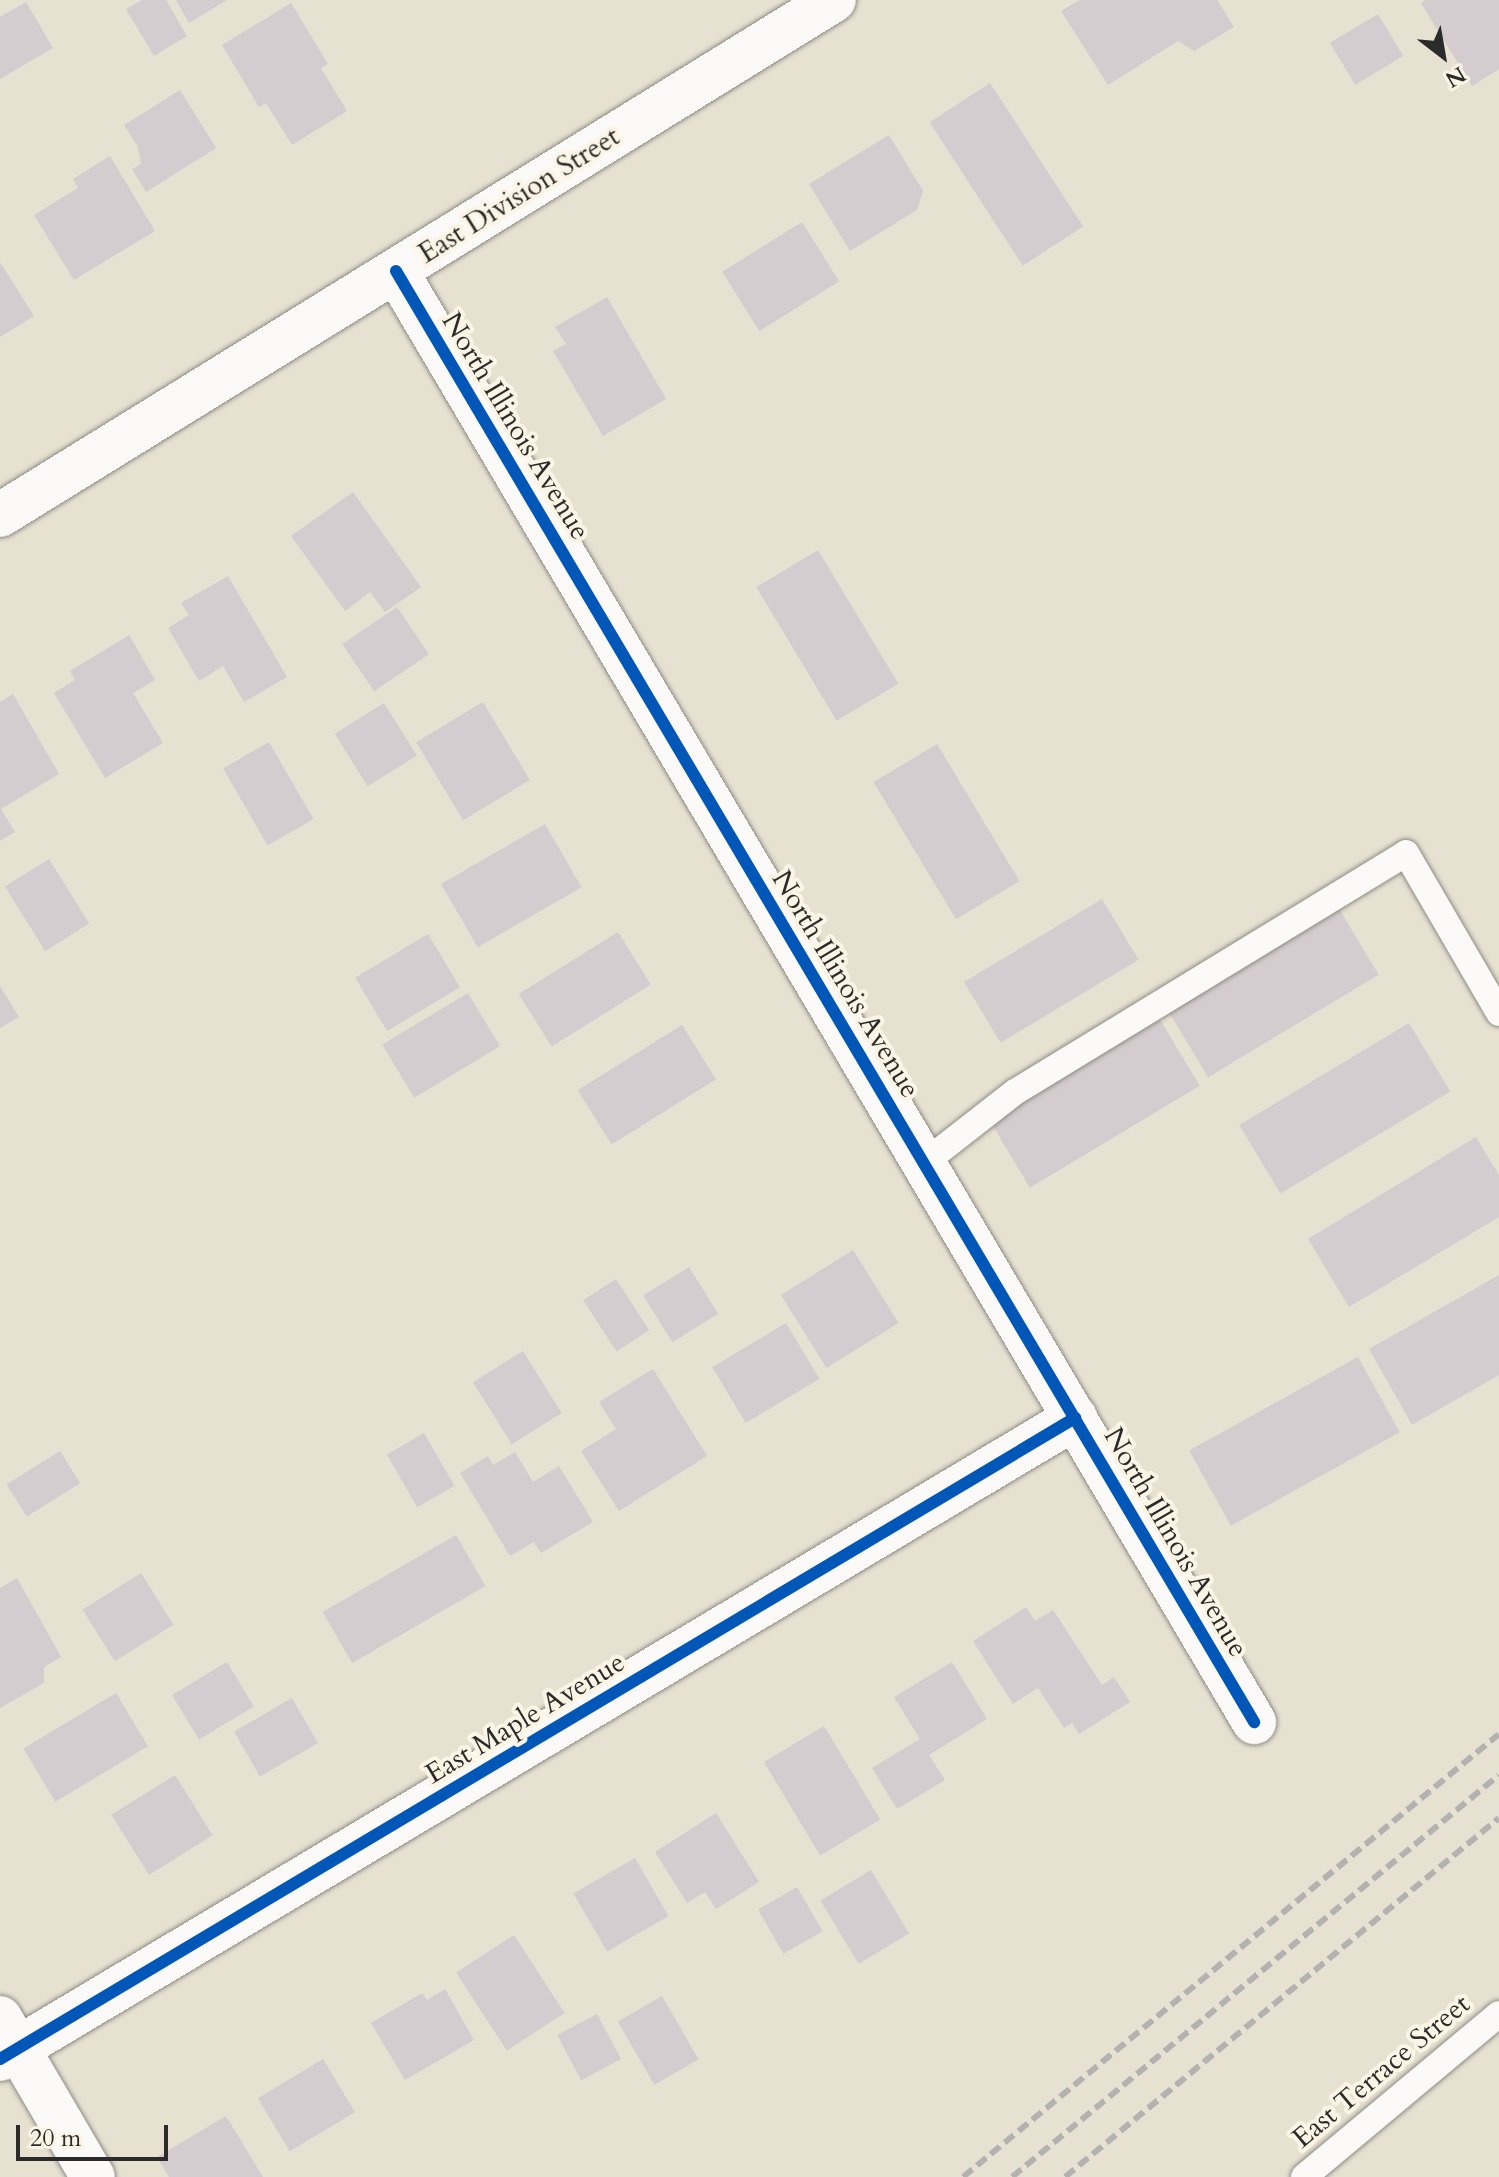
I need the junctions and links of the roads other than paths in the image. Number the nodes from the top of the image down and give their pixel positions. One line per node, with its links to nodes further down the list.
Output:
1 (834, 0): 2 (street, East Division Street)
2 (396, 271): 3 (street, East Division Street); 5 (street, North Illinois Avenue)
3 (0, 515)
4 (1499, 1013): 5 (lane)
5 (924, 1163): 6 (street, North Illinois Avenue)
6 (1075, 1418): 7 (street, North Illinois Avenue); 9 (street, East Maple Avenue)
7 (1254, 1722)
8 (1499, 2014): 11 (lane, East Terrace Street)
9 (6, 2042): 10 (street)
10 (93, 2177)
11 (1304, 2177)

